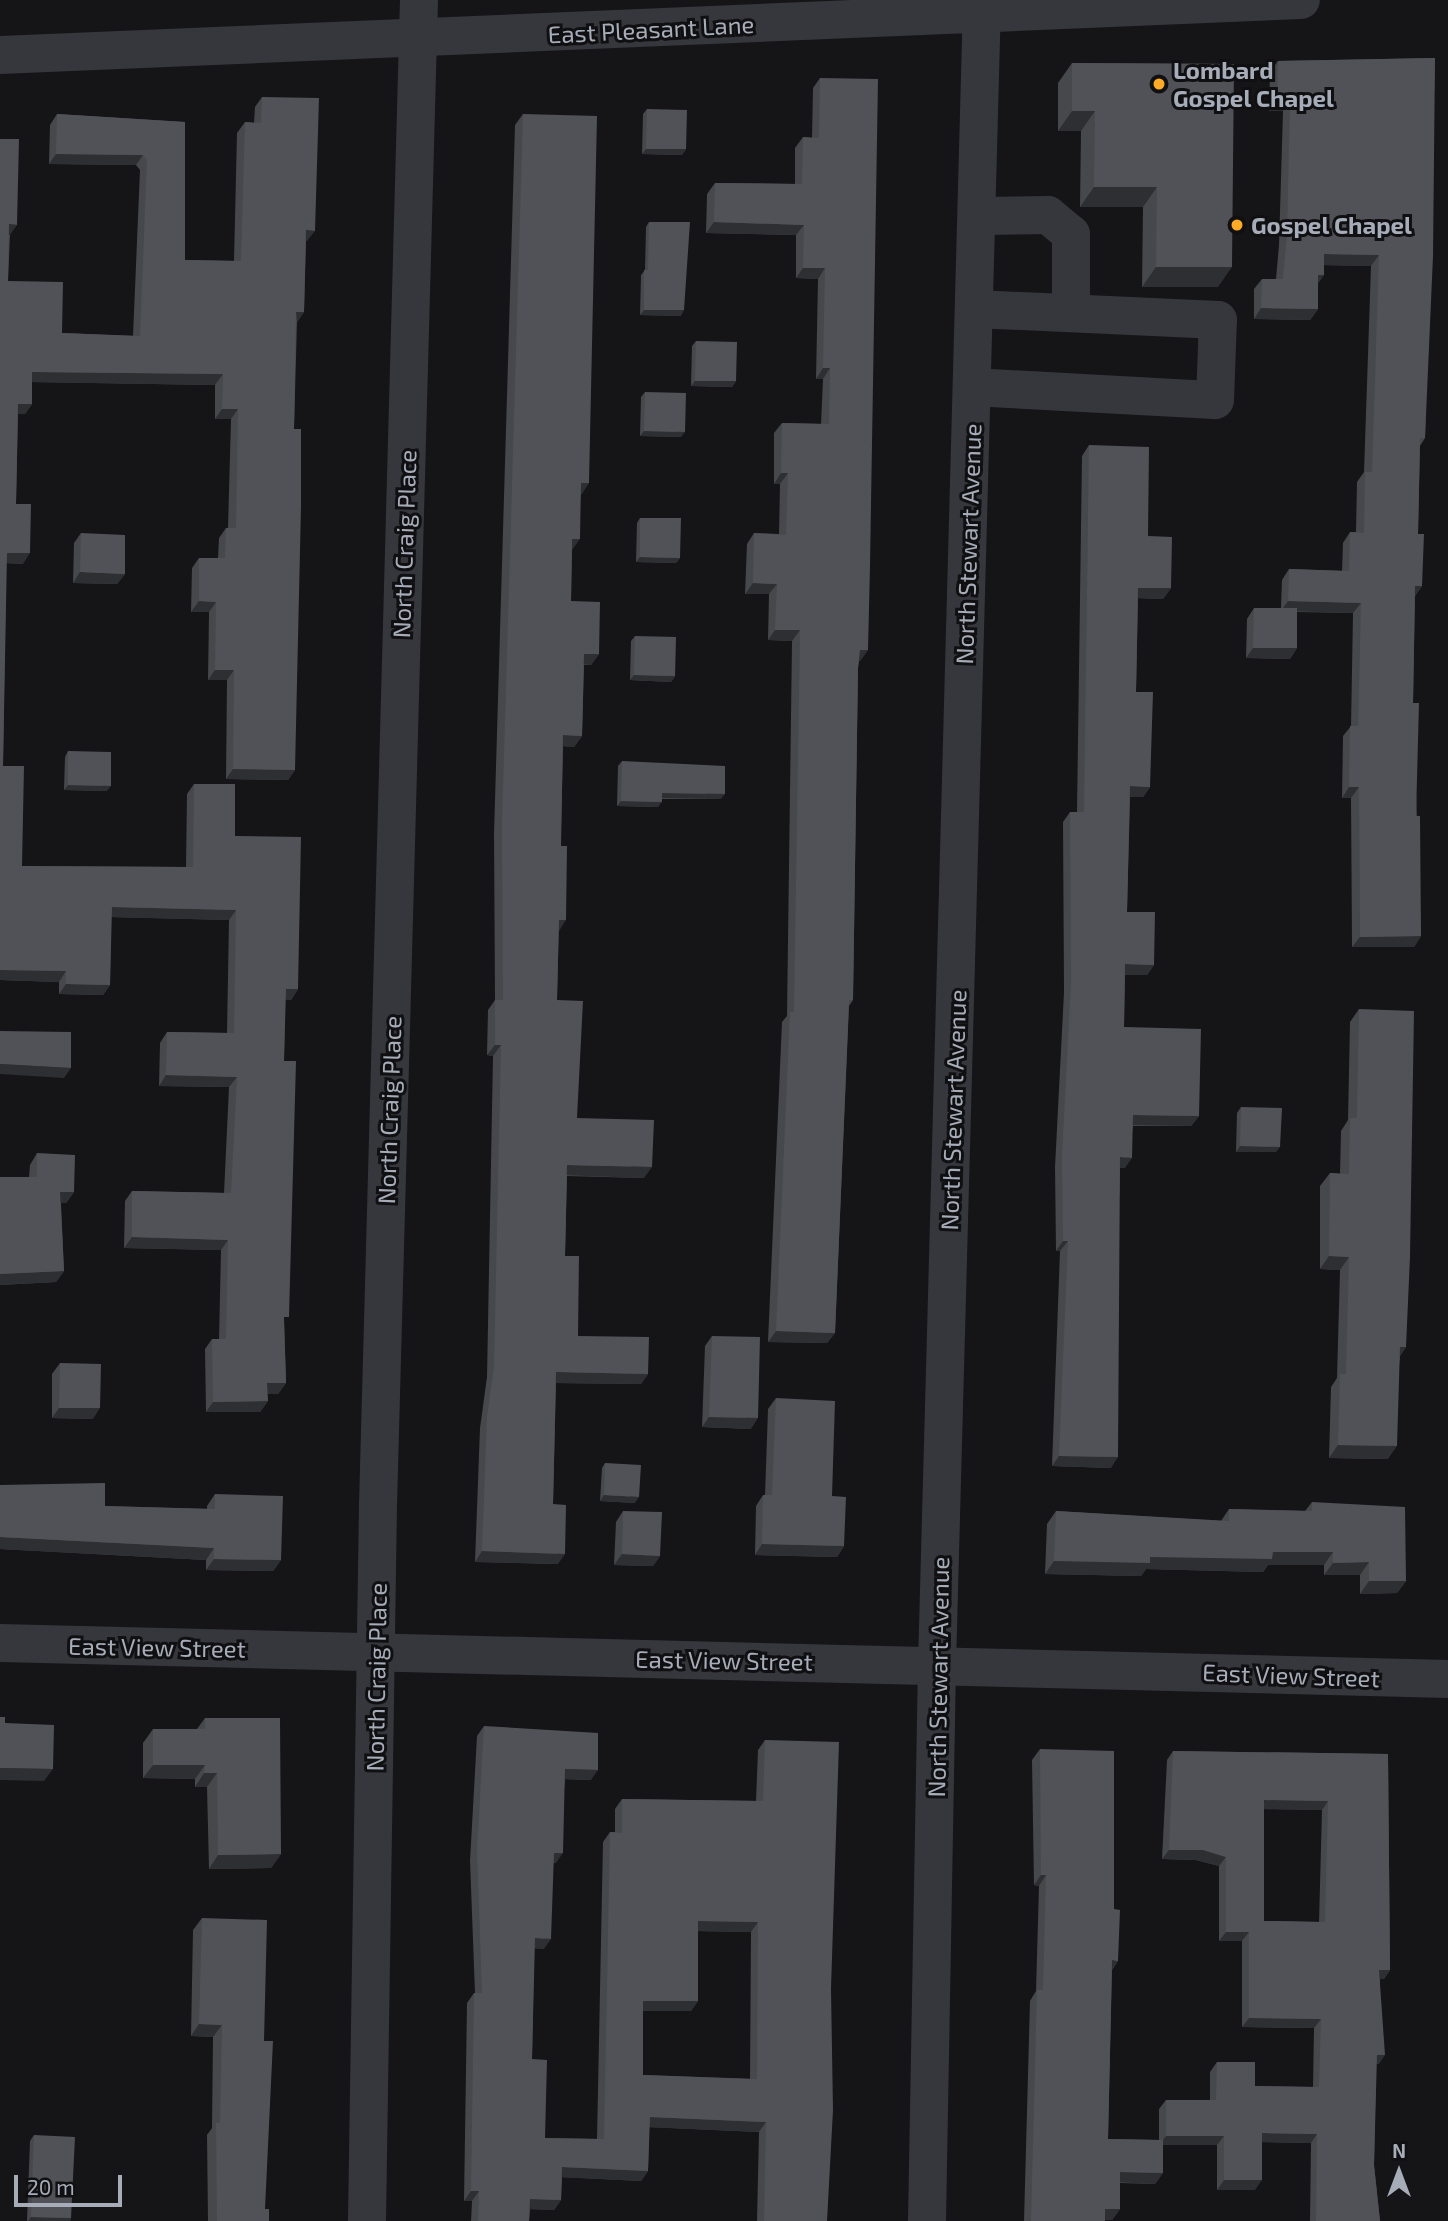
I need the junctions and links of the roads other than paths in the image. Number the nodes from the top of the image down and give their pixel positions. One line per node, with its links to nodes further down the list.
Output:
1 (419, 0): 4 (street, North Craig Place)
2 (1301, 0): 3 (street, East Pleasant Lane)
3 (982, 7): 4 (street, East Pleasant Lane); 6 (street, North Stewart Avenue)
4 (418, 40): 5 (street, East Pleasant Lane); 11 (street, North Craig Place)
5 (0, 55)
6 (976, 216): 7 (street, North Stewart Avenue); 8 (street)
7 (974, 309): 8 (street); 9 (street, North Stewart Avenue)
8 (1071, 312): 9 (street)
9 (972, 387): 12 (street, North Stewart Avenue)
10 (0, 1643): 11 (street, East View Street)
11 (376, 1652): 12 (street, East View Street); 14 (street, North Craig Place)
12 (937, 1665): 13 (street, East View Street); 15 (street, North Stewart Avenue)
13 (1448, 1679)
14 (367, 2221)
15 (927, 2221)

